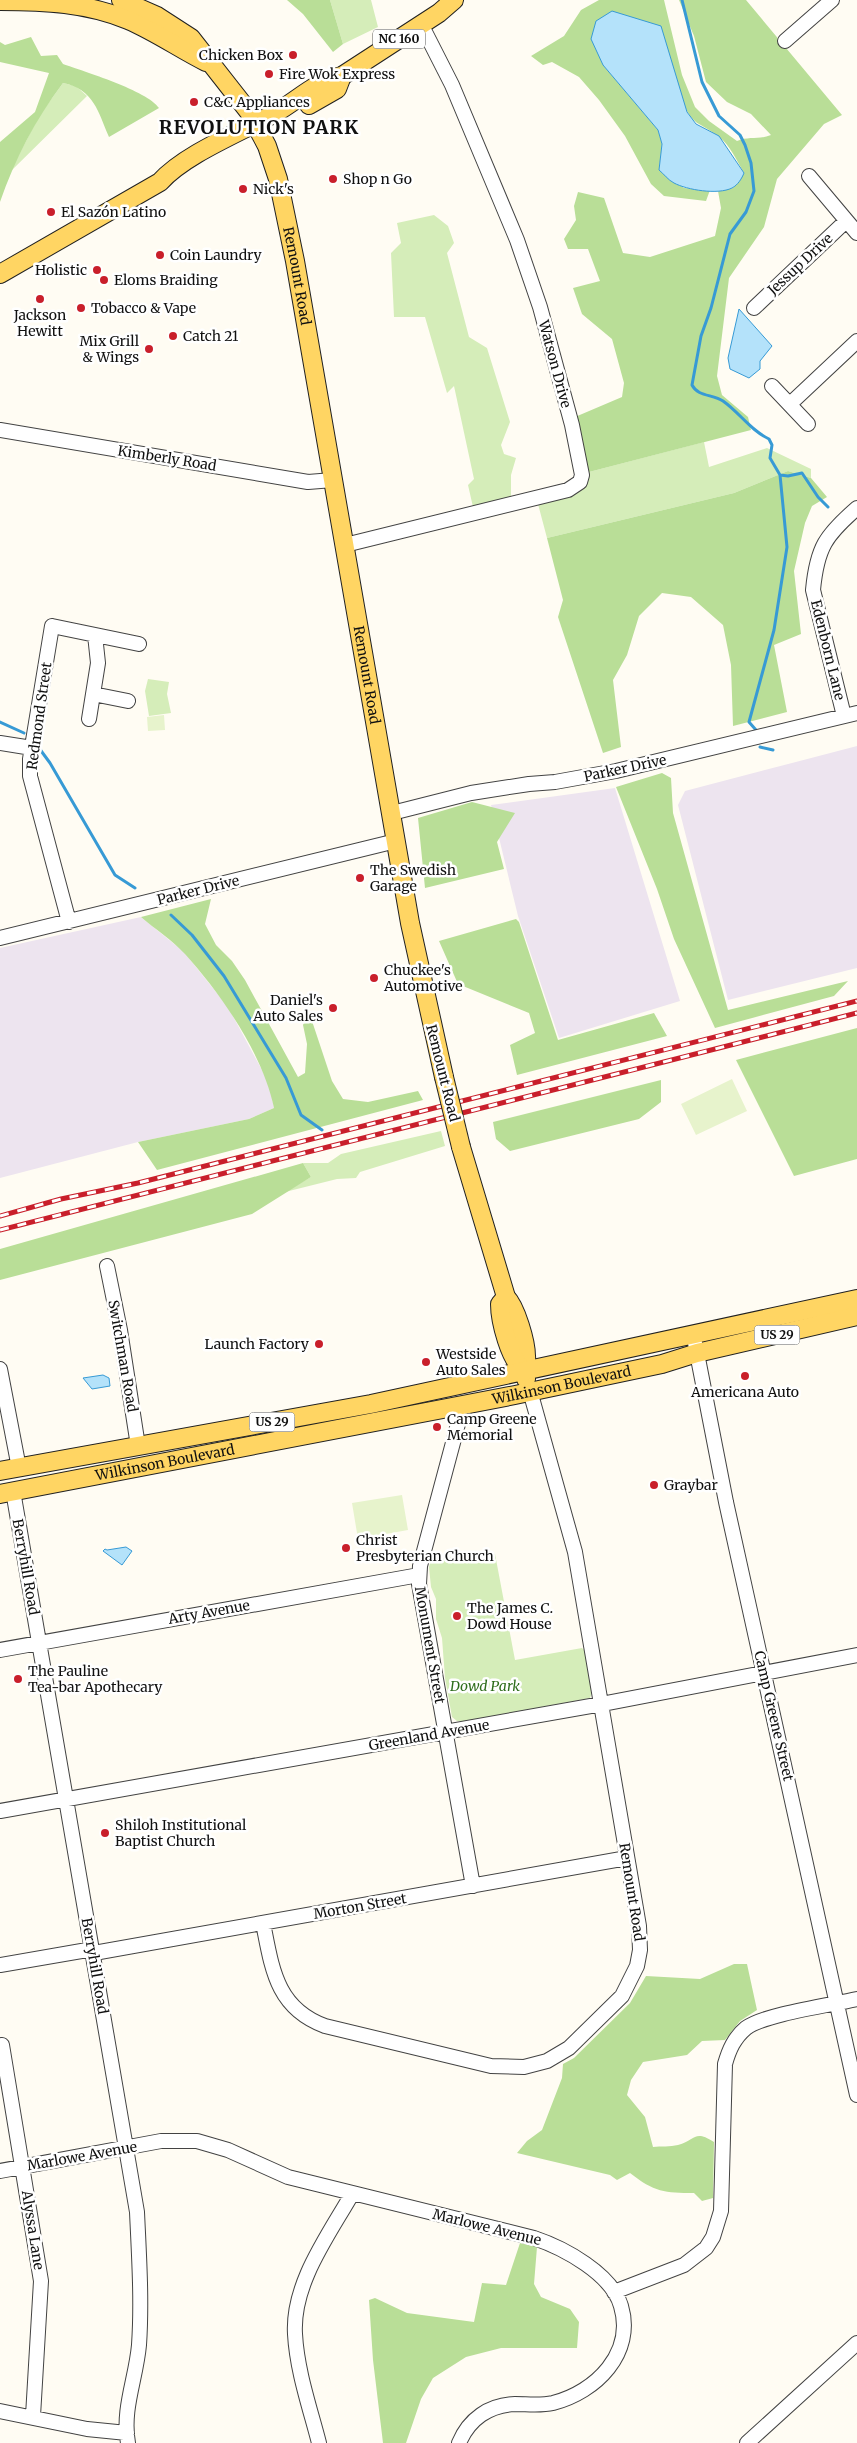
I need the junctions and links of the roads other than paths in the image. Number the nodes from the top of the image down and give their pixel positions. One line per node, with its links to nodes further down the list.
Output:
1 (121, 0): 8 (main road, Remount Road)
2 (454, 0): 6 (main road, NC 160)
3 (832, 0): 7 (street)
4 (0, 1): 5 (main road, Remount Road)
5 (75, 2): 8 (main road, Remount Road)
6 (422, 24): 9 (main road, NC 160); 22 (street, Watson Drive)
7 (785, 41)
8 (212, 65): 9 (main road, Remount Road)
9 (258, 128): 13 (main road, NC 160); 20 (main road, Remount Road)
10 (809, 176): 11 (street)
11 (846, 221): 12 (street); 14 (street, Jessup Drive)
12 (857, 233)
13 (0, 274)
14 (754, 308)
15 (857, 342): 17 (street)
16 (772, 386): 17 (street)
17 (790, 404): 18 (street)
18 (808, 424)
19 (0, 430): 20 (street, Kimberly Road)
20 (334, 480): 22 (main road, Remount Road)
21 (857, 508): 27 (street, Edenborn Lane)
22 (345, 545): 31 (main road, Remount Road)
23 (95, 634): 24 (street); 25 (street); 30 (street, Redmond Street)
24 (139, 644)
25 (93, 694): 26 (street); 28 (street)
26 (128, 701)
27 (851, 715): 31 (street, Parker Drive)
28 (89, 718)
29 (0, 743): 30 (street)
30 (32, 748): 33 (street, Redmond Street)
31 (392, 813): 32 (main road, Remount Road)
32 (396, 841): 33 (street, Parker Drive); 40 (main road, Remount Road, bridge)
33 (70, 922): 34 (street, Parker Drive)
34 (0, 938)
35 (107, 1266): 43 (street, Switchman Road)
36 (857, 1299): 38 (main road, Wilkinson Boulevard / US 29)
37 (857, 1316): 38 (main road, Wilkinson Boulevard / US 29)
38 (695, 1344): 40 (main road, Wilkinson Boulevard / US 29); 41 (main road, Wilkinson Boulevard / US 29); 51 (street, Camp Greene Street)
39 (0, 1368): 44 (street)
40 (524, 1370): 41 (main road, Remount Road); 43 (main road, Wilkinson Boulevard / US 29)
41 (530, 1391): 42 (main road, Wilkinson Boulevard / US 29); 52 (street, Remount Road)
42 (457, 1407): 46 (main road, Wilkinson Boulevard / US 29); 47 (street, Monument Street)
43 (138, 1446): 44 (main road, Wilkinson Boulevard / US 29)
44 (19, 1468): 45 (main road, Wilkinson Boulevard / US 29)
45 (0, 1471)
46 (6, 1493): 48 (street, Berryhill Road)
47 (419, 1575): 48 (street, Arty Avenue); 53 (street, Monument Street)
48 (40, 1643): 49 (street, Arty Avenue); 54 (street, Berryhill Road)
49 (0, 1650)
50 (857, 1655): 51 (street, Greenland Avenue)
51 (764, 1674): 52 (street, Greenland Avenue); 62 (street, Camp Greene Street)
52 (602, 1704): 53 (street, Greenland Avenue); 56 (street, Remount Road)
53 (445, 1732): 54 (street, Greenland Avenue); 57 (street, Monument Street)
54 (66, 1799): 55 (street, Greenland Avenue); 59 (street, Berryhill Road)
55 (0, 1811)
56 (627, 1858): 57 (street, Morton Street); 58 (street, Remount Road)
57 (473, 1886): 58 (street, Morton Street)
58 (263, 1923): 59 (street, Morton Street)
59 (93, 1951): 60 (street, Morton Street); 65 (street, Berryhill Road)
60 (0, 1965)
61 (857, 1999): 62 (street)
62 (837, 2003): 64 (street, Camp Greene Street); 69 (street)
63 (2, 2045): 66 (street, Alyssa Lane)
64 (857, 2095)
65 (128, 2149): 66 (street, Marlowe Avenue); 68 (street, Marlowe Avenue); 73 (street, Berryhill Road)
66 (23, 2166): 67 (street, Marlowe Avenue); 72 (street, Alyssa Lane)
67 (0, 2171)
68 (352, 2194): 69 (street, Marlowe Avenue); 74 (street)
69 (614, 2292): 75 (street)
70 (857, 2342): 76 (street)
71 (0, 2411): 72 (street)
72 (34, 2416): 73 (street)
73 (127, 2438)
74 (319, 2443)
75 (459, 2443)
76 (747, 2443)

